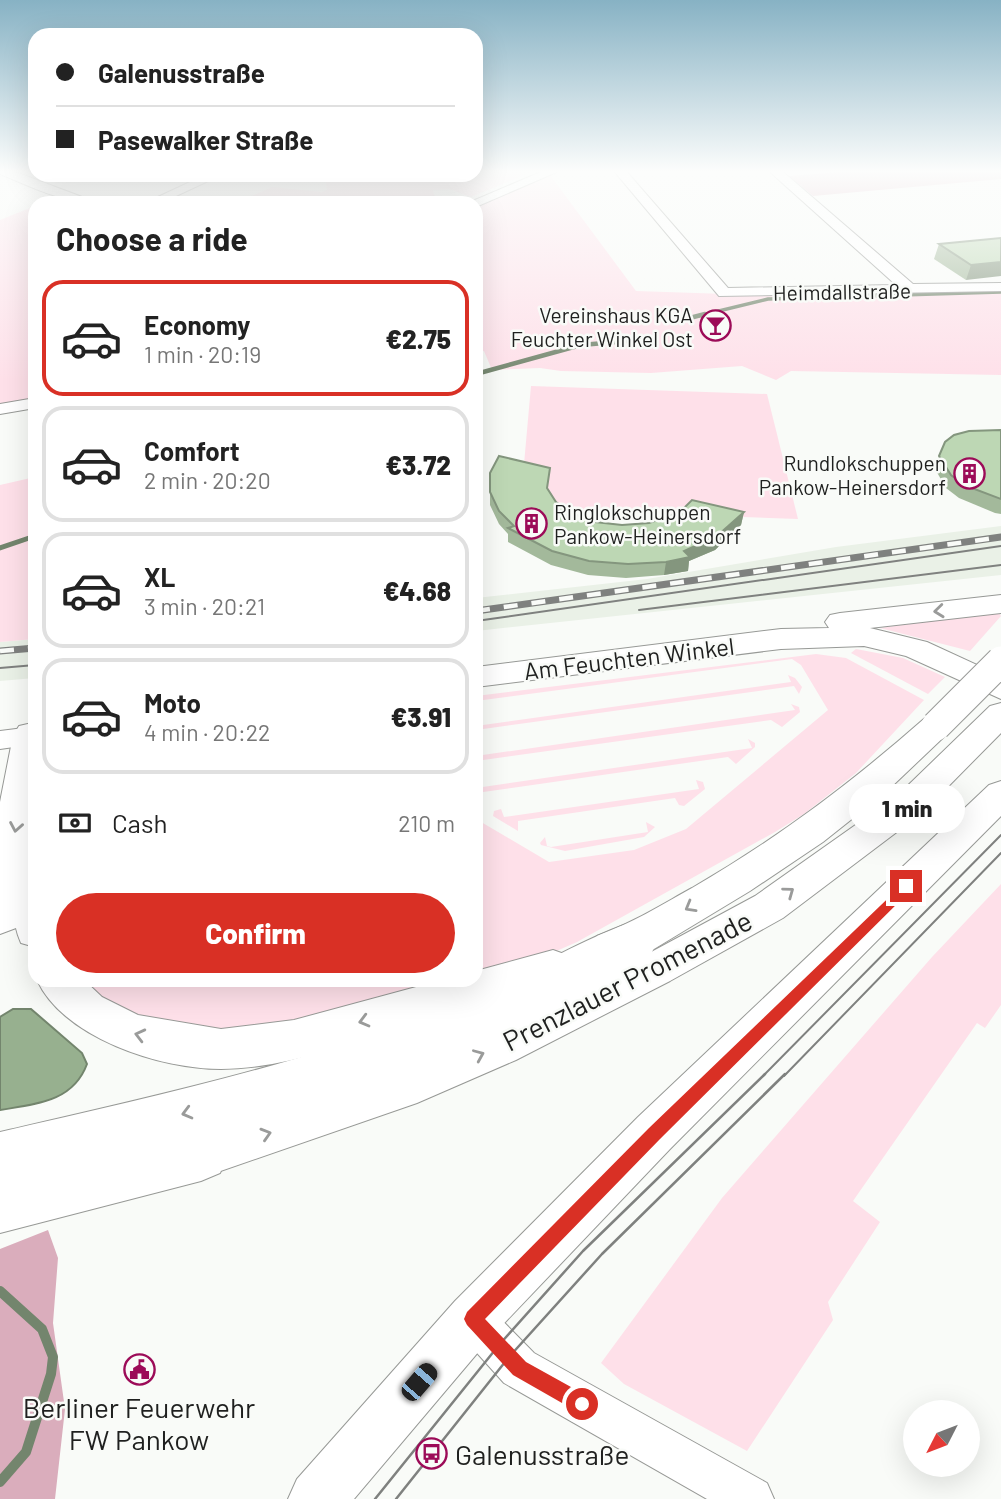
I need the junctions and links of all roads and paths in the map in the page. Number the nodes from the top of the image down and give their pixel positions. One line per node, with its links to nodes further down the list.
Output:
1 (680, 241): 4 (street, Heimdallstraße)
2 (856, 241): 4 (street)
3 (1001, 288): 4 (street, Heimdallstraße)
4 (911, 289)
5 (28, 404): 6 (street)
6 (0, 409)
7 (1001, 604): 8 (main road, Am Feuchten Winkel, one-way to 8)
8 (781, 639): 9 (main road, Am Feuchten Winkel); 10 (main road, Am Feuchten Winkel)
9 (483, 676)
10 (1000, 688): 14 (main road, Prenzlauer Promenade, one-way to 14, bridge); 18 (main road, Prenzlauer Promenade, one-way to 10)
11 (22, 737): 13 (highway, one-way to 13)
12 (1001, 794): 22 (main road)
13 (0, 915)
14 (635, 940): 15 (main road, Prenzlauer Promenade, one-way to 15); 19 (highway, one-way to 19)
15 (483, 986)
16 (64, 987): 17 (main road, Prenzlauer Promenade, one-way to 16)
17 (481, 987)
18 (201, 1154): 20 (highway); 21 (main road, Prenzlauer Promenade)
19 (0, 1159)
20 (0, 1205)
21 (0, 1228)
22 (473, 1319): 23 (main road); 24 (street)
23 (317, 1499)
24 (751, 1499)

